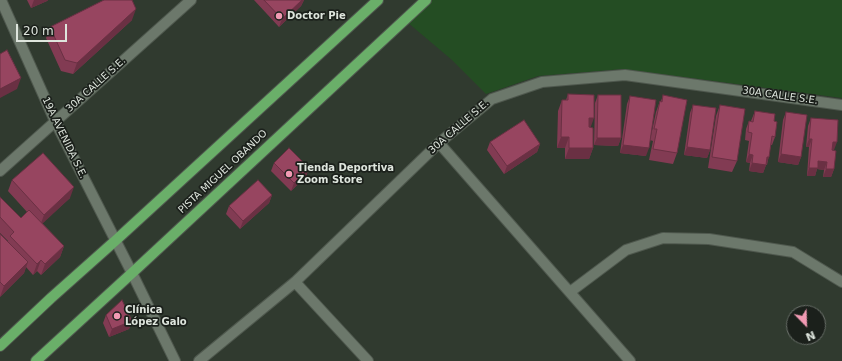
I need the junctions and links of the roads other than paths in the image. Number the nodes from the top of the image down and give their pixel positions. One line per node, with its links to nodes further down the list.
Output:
1 (1, 0): 6 (street, 19A AVENIDA S.E.)
2 (191, 0): 6 (street, 30A CALLE S.E.)
3 (378, 0): 9 (main road)
4 (426, 0): 10 (main road, PISTA MIGUEL OBANDO)
5 (842, 105): 7 (street, 30A CALLE S.E.)
6 (55, 121): 8 (street, 30A CALLE S.E.); 9 (street, 19A AVENIDA S.E.)
7 (439, 143): 11 (street, 30A CALLE S.E.); 13 (street)
8 (0, 171)
9 (115, 241): 10 (street, 19A AVENIDA S.E.); 14 (main road)
10 (132, 273): 15 (main road, PISTA MIGUEL OBANDO); 16 (street, 19A AVENIDA S.E.)
11 (295, 282): 17 (street, 30A CALLE S.E.); 18 (street)
12 (842, 282): 13 (street)
13 (570, 292): 19 (street)
14 (0, 346)
15 (36, 361)
16 (175, 361)
17 (199, 361)
18 (368, 361)
19 (630, 361)

